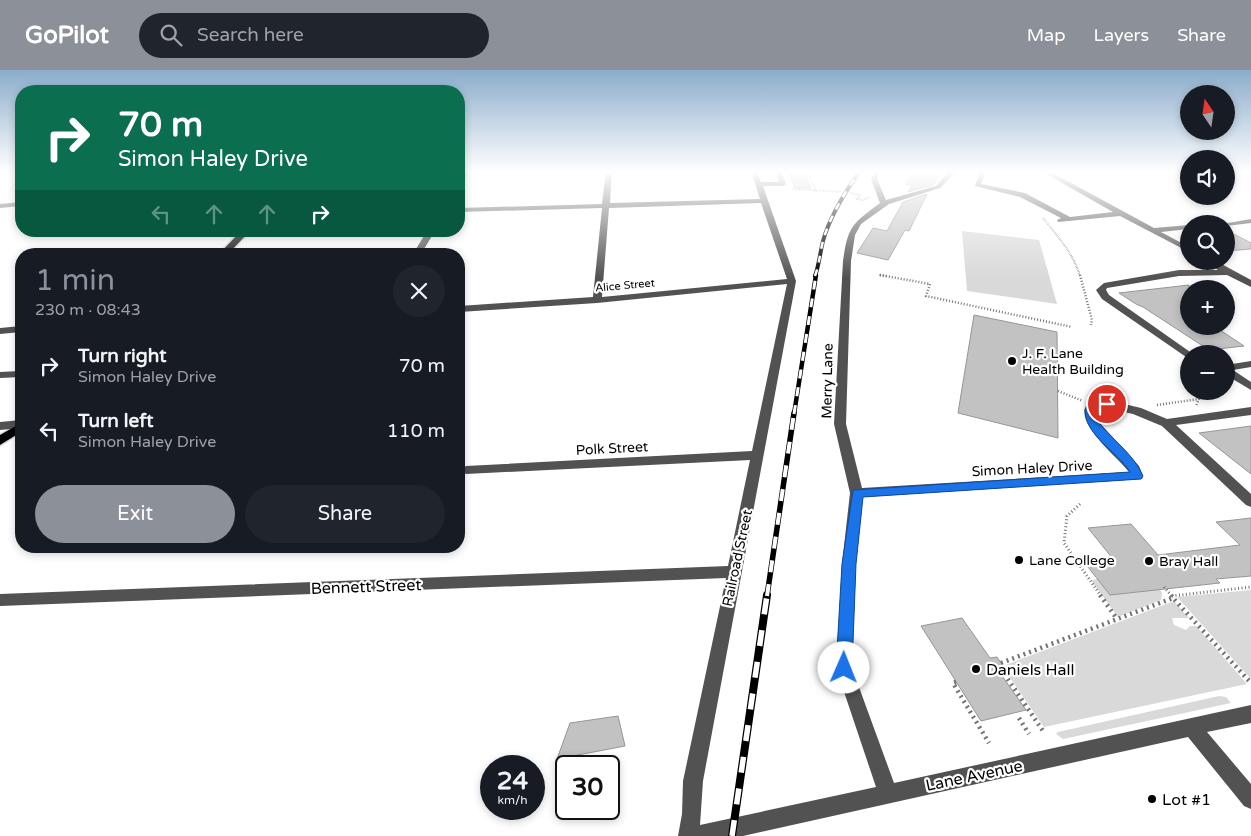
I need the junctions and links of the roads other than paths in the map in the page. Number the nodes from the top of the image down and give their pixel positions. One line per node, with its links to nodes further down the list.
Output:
1 (607, 206): 24 (street)
2 (579, 207): 7 (street)
3 (766, 207): 22 (street)
4 (880, 207): 43 (street, Merry Lane)
5 (1045, 207): 9 (street)
6 (1110, 207): 8 (street)
7 (465, 210)
8 (1122, 213): 9 (street); 14 (street)
9 (1070, 219): 10 (street)
10 (1061, 220)
11 (1251, 221): 12 (street)
12 (1235, 223)
13 (1180, 228): 14 (street)
14 (1154, 230): 17 (street)
15 (240, 237): 18 (main road)
16 (428, 237): 19 (street)
17 (1180, 245)
18 (228, 248)
19 (421, 248)
20 (1225, 270): 21 (street)
21 (1229, 272): 23 (street); 28 (street)
22 (792, 281): 24 (street, Alice Street); 41 (street, Railroad Street)
23 (1249, 282)
24 (597, 300): 25 (street, Alice Street)
25 (465, 309)
26 (15, 329): 27 (street)
27 (0, 330)
28 (1180, 350)
29 (1251, 364): 30 (street)
30 (1235, 367)
31 (15, 374): 32 (street)
32 (0, 375)
33 (1235, 375): 34 (street)
34 (1251, 387)
35 (1251, 411): 36 (street)
36 (1166, 423): 43 (street, Simon Haley Drive); 44 (street)
37 (15, 425): 38 (street)
38 (0, 426)
39 (15, 430): 40 (main road)
40 (0, 441)
41 (759, 456): 42 (street, Polk Street); 45 (street, Railroad Street)
42 (466, 470)
43 (857, 493): 49 (street, Merry Lane)
44 (1251, 502)
45 (733, 572): 46 (street, Bennett Street); 51 (street, Railroad Street)
46 (0, 600)
47 (1251, 714): 48 (street, Lane Avenue)
48 (1192, 728): 49 (street, Lane Avenue); 50 (street)
49 (888, 794): 52 (street, Lane Avenue)
50 (1251, 799)
51 (688, 836)
52 (697, 836)

